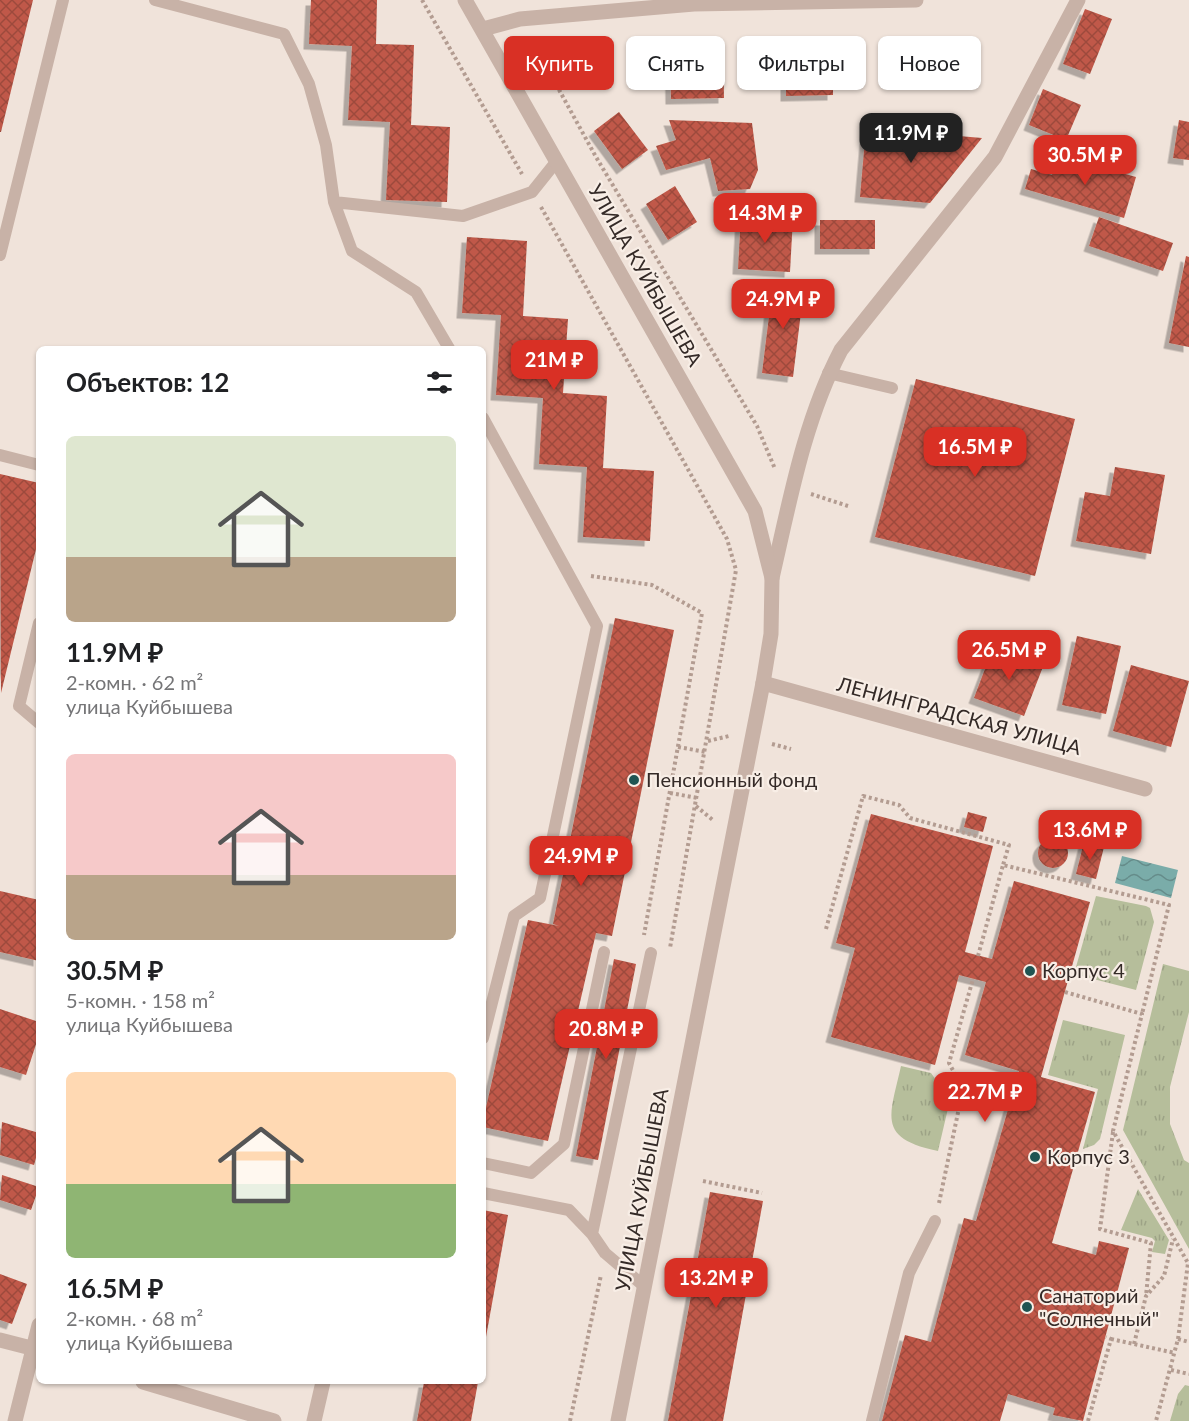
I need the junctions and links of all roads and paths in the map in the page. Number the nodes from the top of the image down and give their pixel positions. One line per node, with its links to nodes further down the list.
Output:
1 (63, 0): 12 (lane)
2 (155, 0): 11 (lane)
3 (422, 0): 10 (path)
4 (465, 0): 8 (street, УЛИЦА КУЙБЫШЕВА)
5 (916, 0): 7 (street)
6 (1078, 0): 14 (street, УЛИЦА КУЙБЫШЕВА)
7 (520, 18): 8 (street); 19 (path)
8 (483, 28): 9 (street, УЛИЦА КУЙБЫШЕВА)
9 (556, 162): 10 (lane); 22 (street, УЛИЦА КУЙБЫШЕВА)
10 (532, 192): 11 (lane); 27 (path)
11 (334, 202): 13 (lane)
12 (0, 255)
13 (448, 346)
14 (828, 373): 15 (lane); 19 (street, УЛИЦА КУЙБЫШЕВА)
15 (892, 387)
16 (486, 424): 21 (lane)
17 (0, 454): 18 (lane)
18 (36, 464)
19 (793, 489): 20 (path); 22 (street, УЛИЦА КУЙБЫШЕВА)
20 (848, 506)
21 (567, 572): 28 (path); 45 (lane)
22 (772, 578): 24 (street, УЛИЦА КУЙБЫШЕВА)
23 (36, 635): 25 (lane)
24 (763, 683): 30 (street, ЛЕНИНГРАДСКАЯ УЛИЦА); 55 (street, УЛИЦА КУЙБЫШЕВА)
25 (36, 720)
26 (729, 736): 27 (path)
27 (708, 741): 29 (path)
28 (678, 747): 29 (path); 31 (path)
29 (706, 752): 32 (path)
30 (1144, 789)
31 (670, 793): 32 (path); 37 (path)
32 (698, 798): 33 (path)
33 (696, 806): 34 (path); 41 (path)
34 (714, 821)
35 (1003, 865): 36 (path); 40 (path); 44 (path)
36 (826, 929)
37 (645, 934)
38 (604, 952): 47 (lane)
39 (651, 953): 52 (lane)
40 (978, 956)
41 (668, 959)
42 (972, 978): 51 (path)
43 (1065, 992): 44 (path)
44 (1142, 1014): 46 (path)
45 (486, 1026)
46 (1113, 1131): 53 (path); 56 (path)
47 (486, 1164)
48 (703, 1181): 49 (path)
49 (762, 1193)
50 (486, 1194): 52 (lane)
51 (935, 1221): 74 (lane)
52 (592, 1234): 54 (lane)
53 (1173, 1238): 56 (path); 59 (path)
54 (605, 1253): 55 (lane); 72 (path)
55 (645, 1287): 73 (street, УЛИЦА КУЙБЫШЕВА)
56 (1146, 1296): 62 (path)
57 (1106, 1338): 58 (path)
58 (1111, 1339): 62 (path); 75 (path)
59 (1178, 1339): 61 (path); 64 (path)
60 (0, 1340): 63 (street)
61 (1189, 1342)
62 (1134, 1344): 64 (path)
63 (36, 1349): 69 (street)
64 (1175, 1353): 65 (path)
65 (1170, 1370): 66 (path); 76 (path)
66 (1189, 1374)
67 (150, 1384): 70 (street)
68 (323, 1384): 71 (street)
69 (15, 1421)
70 (274, 1421)
71 (314, 1421)
72 (570, 1421)
73 (618, 1421)
74 (872, 1421)
75 (1088, 1421)
76 (1156, 1421)

